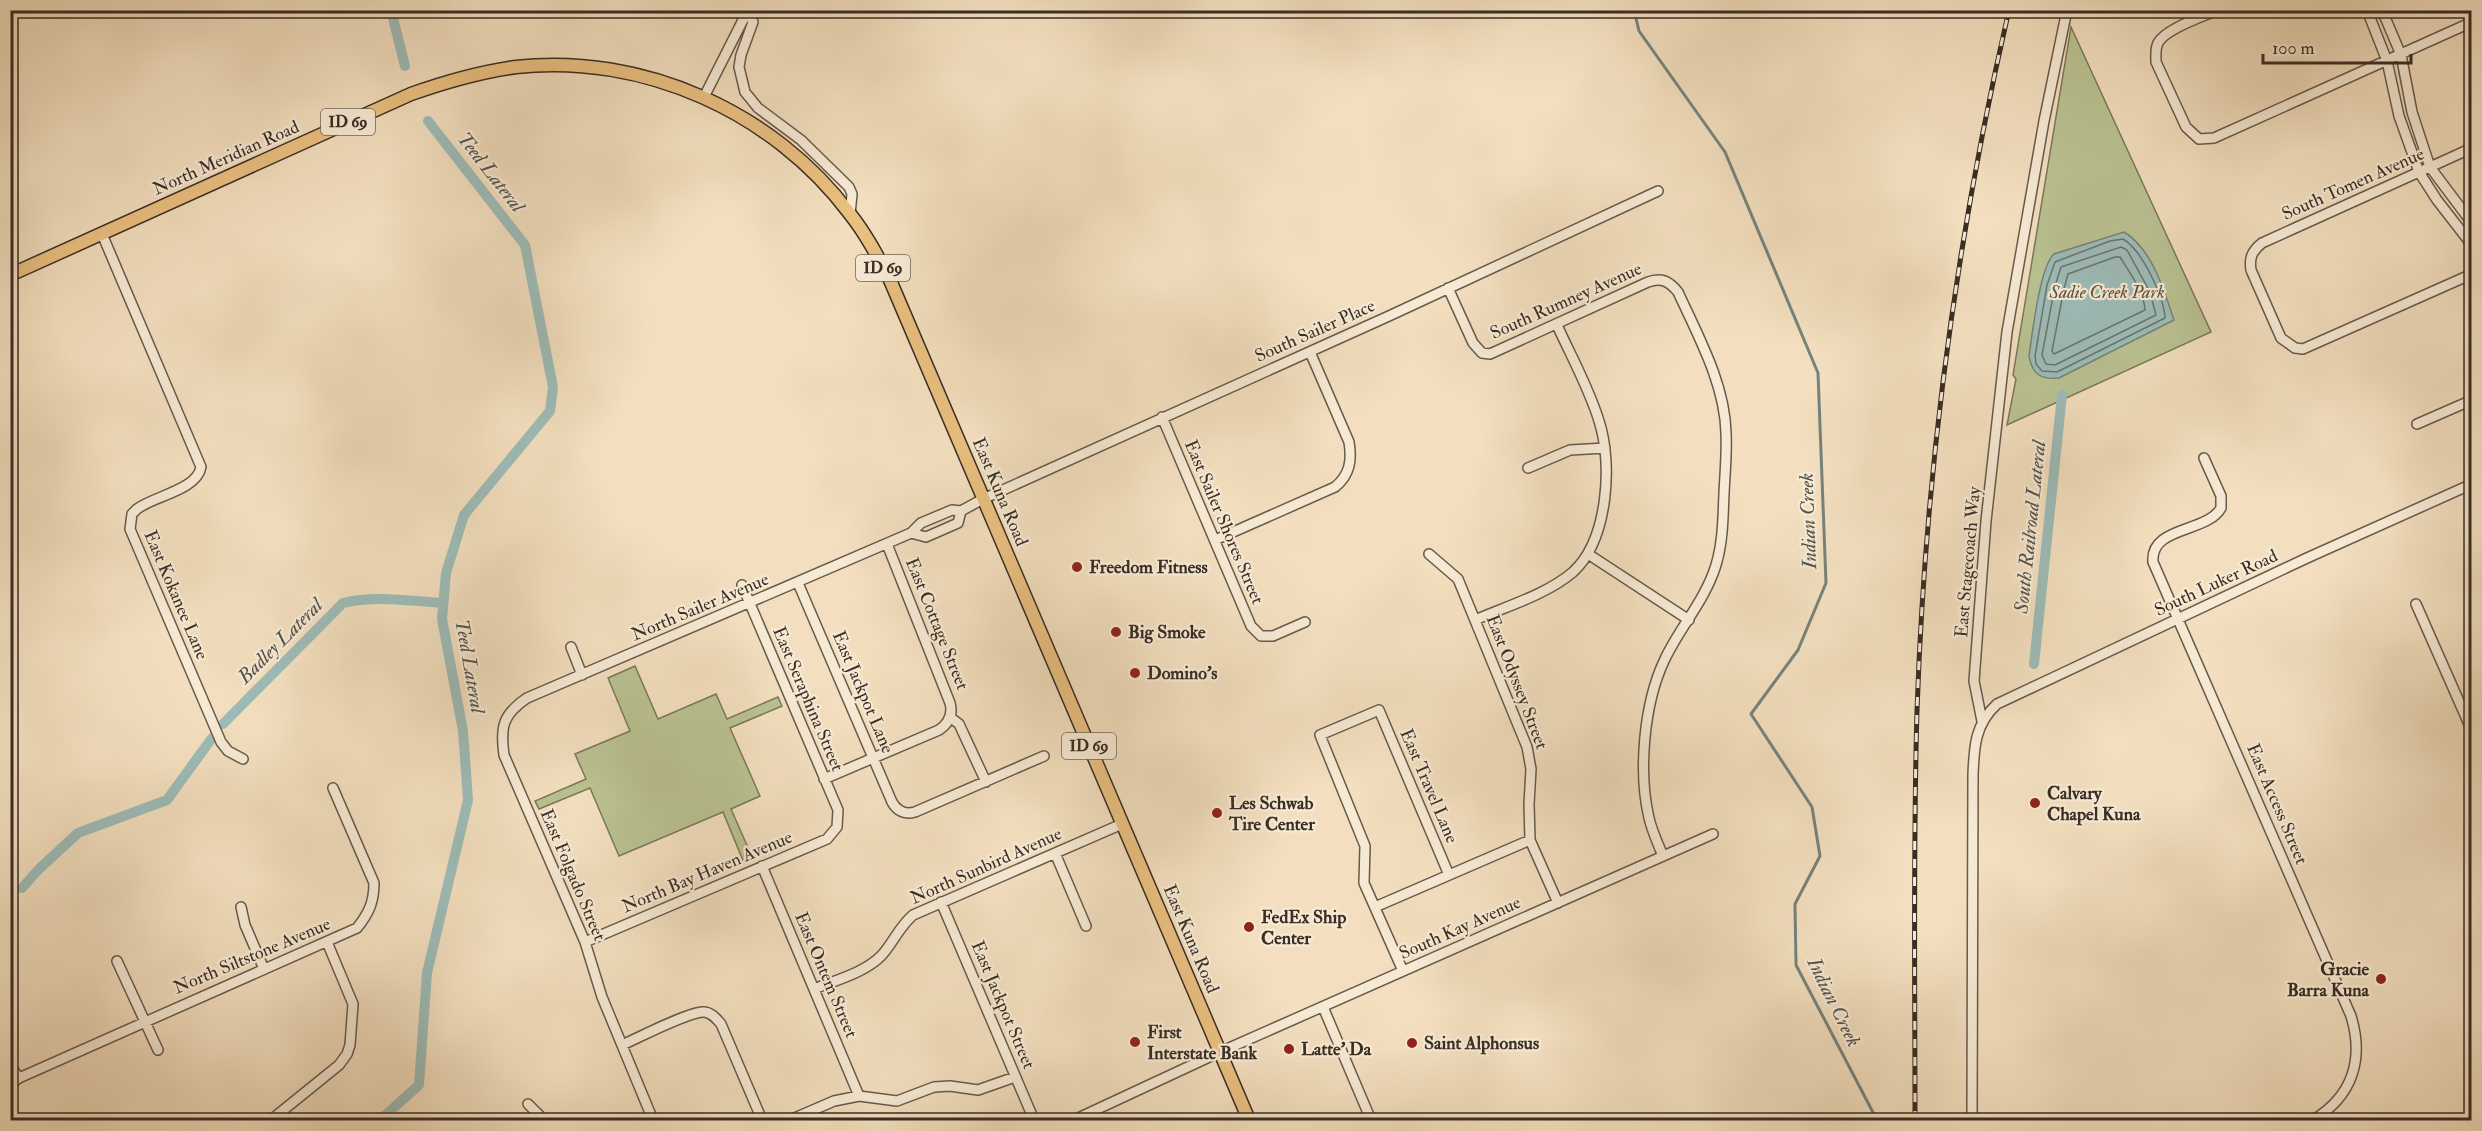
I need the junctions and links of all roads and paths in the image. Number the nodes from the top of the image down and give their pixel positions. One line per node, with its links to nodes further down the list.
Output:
1 (2067, 10): 50 (street, East Stagecoach Way)
2 (2217, 10): 8 (street)
3 (2367, 10): 8 (street)
4 (2382, 10): 7 (street)
5 (748, 11): 9 (street); 14 (street)
6 (2472, 22): 7 (street)
7 (2401, 55): 8 (street); 11 (street)
8 (2387, 61): 12 (street)
9 (704, 97): 14 (main road, East Kuna Road / ID 69); 16 (main road, North Meridian Road / ID 69)
10 (2472, 148): 11 (street, South Tomen Avenue)
11 (2430, 167): 12 (street, South Tomen Avenue); 15 (street)
12 (2420, 172): 17 (street); 18 (street, South Tomen Avenue)
13 (1658, 191): 20 (street, South Sailer Place)
14 (850, 214): 30 (main road, East Kuna Road / ID 69)
15 (2472, 223)
16 (102, 234): 19 (main road, North Meridian Road / ID 69); 54 (street, East Kokanee Lane)
17 (2472, 245)
18 (2472, 274)
19 (10, 275)
20 (1448, 288): 21 (street, South Rumney Avenue); 22 (street, South Sailer Place)
21 (1557, 325): 26 (street); 43 (street, South Rumney Avenue)
22 (1310, 352): 24 (street, South Sailer Place); 33 (street)
23 (2472, 400): 25 (street)
24 (1162, 417): 30 (street, South Sailer Place); 33 (street, East Sailer Shores Street)
25 (2417, 424)
26 (1605, 448): 28 (street); 36 (street)
27 (2204, 458): 41 (street, East Access Street)
28 (1528, 468)
29 (2472, 484): 41 (street, South Luker Road)
30 (983, 499): 31 (street, North Sailer Avenue); 58 (main road, East Kuna Road / ID 69)
31 (961, 511): 32 (street, North Sailer Avenue); 32 (street, North Sailer Avenue)
32 (911, 533): 34 (street, North Sailer Avenue)
33 (1215, 540): 44 (street, East Sailer Shores Street)
34 (887, 544): 37 (street, North Sailer Avenue); 48 (street, East Cottage Street)
35 (1429, 554): 42 (street, East Odyssey Street)
36 (1588, 554): 42 (street); 43 (street)
37 (798, 583): 39 (street, North Sailer Avenue); 53 (street, East Jackpot Lane)
38 (741, 585): 39 (street, East Seraphina Street)
39 (749, 603): 46 (street, North Sailer Avenue); 55 (street, East Seraphina Street)
40 (2416, 604): 49 (street)
41 (2179, 619): 50 (street, South Luker Road); 98 (street, East Access Street)
42 (1475, 620): 61 (street, East Odyssey Street)
43 (1689, 620): 63 (street)
44 (1305, 622)
45 (571, 647): 46 (street)
46 (582, 675): 47 (street, North Sailer Avenue)
47 (506, 717): 72 (street, East Folgado Street)
48 (950, 717): 53 (street); 56 (street)
49 (2469, 720): 51 (street)
50 (1982, 721): 97 (street, East Stagecoach Way)
51 (2472, 731)
52 (1044, 756): 56 (street)
53 (873, 758): 55 (street); 56 (street, East Jackpot Lane)
54 (243, 759)
55 (824, 779): 59 (street, East Seraphina Street)
56 (986, 782)
57 (333, 788): 71 (street, North Siltstone Avenue)
58 (1122, 824): 62 (street, North Sunbird Avenue); 81 (main road, East Kuna Road / ID 69)
59 (837, 827): 64 (street, North Bay Haven Avenue)
60 (1713, 834): 63 (street, South Kay Avenue)
61 (1530, 840): 65 (street); 67 (street, East Odyssey Street)
62 (1055, 853): 66 (street, North Sunbird Avenue); 70 (street)
63 (1664, 856): 67 (street, South Kay Avenue)
64 (762, 866): 72 (street, North Bay Haven Avenue); 76 (street, East Ontem Street)
65 (1449, 875): 69 (street); 69 (street, East Travel Lane)
66 (941, 902): 76 (street, North Sunbird Avenue); 83 (street, East Jackpot Street)
67 (1558, 903): 75 (street, South Kay Avenue)
68 (241, 907): 74 (street)
69 (1374, 907): 75 (street)
70 (1086, 926)
71 (327, 942): 74 (street, North Siltstone Avenue); 88 (street)
72 (585, 942): 79 (street, East Folgado Street)
73 (117, 961): 78 (street)
74 (264, 969): 78 (street, North Siltstone Avenue)
75 (1403, 971): 77 (street, South Kay Avenue)
76 (814, 989): 86 (street, East Ontem Street)
77 (1323, 1007): 81 (street, South Kay Avenue); 96 (street)
78 (144, 1021): 80 (street); 84 (street, North Siltstone Avenue)
79 (622, 1045): 90 (street, East Folgado Street); 91 (street)
80 (158, 1050)
81 (1220, 1052): 94 (street, South Kay Avenue); 95 (main road, ID 69)
82 (10, 1065): 84 (street)
83 (1016, 1077): 86 (street); 93 (street, East Jackpot Street)
84 (19, 1078): 85 (street, North Siltstone Avenue)
85 (10, 1085)
86 (859, 1096): 92 (street)
87 (528, 1104): 89 (street)
88 (271, 1120)
89 (544, 1120)
90 (653, 1120)
91 (762, 1120)
92 (790, 1120)
93 (1034, 1120)
94 (1074, 1120)
95 (1249, 1120)
96 (1371, 1120)
97 (1972, 1120)
98 (2313, 1120)

